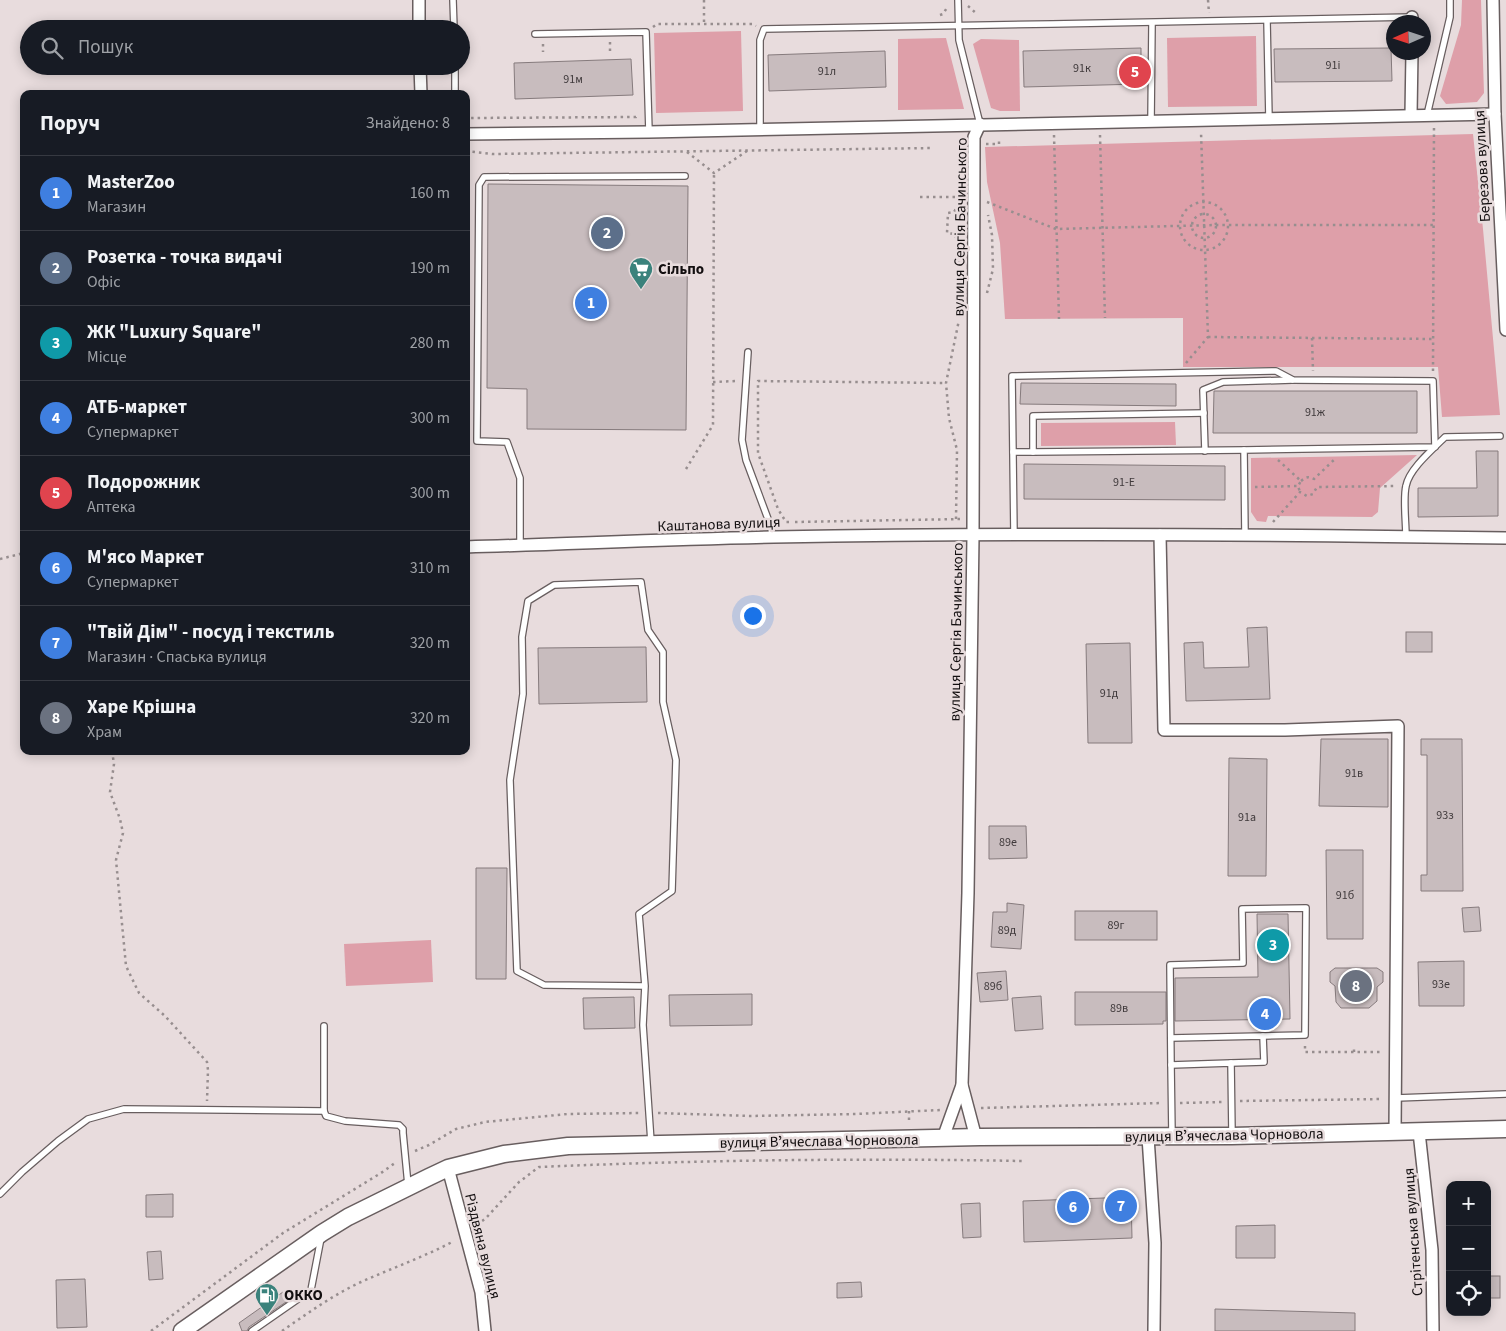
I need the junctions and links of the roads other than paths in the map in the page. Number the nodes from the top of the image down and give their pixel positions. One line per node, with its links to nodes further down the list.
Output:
1 (419, 0): 6 (street)
2 (453, 0): 7 (lane)
3 (958, 0): 11 (lane)
4 (1450, 0): 20 (lane)
5 (1493, 0): 18 (street, Березова вулиця)
6 (419, 20)
7 (454, 20)
8 (1386, 20): 9 (lane)
9 (1266, 21): 10 (lane); 21 (lane)
10 (1152, 23): 11 (lane); 22 (lane)
11 (958, 24): 23 (lane); 24 (lane)
12 (535, 34): 25 (lane)
13 (1412, 60): 19 (street)
14 (420, 75): 16 (street)
15 (455, 75): 17 (lane)
16 (421, 90)
17 (455, 90)
18 (1495, 114): 20 (street); 28 (street, Березова вулиця)
19 (1411, 115): 20 (street); 21 (street)
20 (1431, 115)
21 (1269, 119): 22 (street)
22 (1151, 121): 23 (street)
23 (980, 124): 24 (street); 40 (street, вулиця Сергія Бачинського)
24 (760, 129): 25 (street)
25 (649, 132): 26 (street)
26 (470, 134)
27 (684, 176): 45 (lane)
28 (1506, 330)
29 (748, 352): 42 (lane)
30 (1293, 380): 31 (lane); 33 (lane); 36 (lane)
31 (1204, 413): 35 (lane); 37 (lane)
32 (1500, 436): 33 (lane)
33 (1435, 447): 34 (lane); 43 (lane)
34 (1244, 450): 35 (lane); 39 (lane)
35 (1205, 451): 37 (lane)
36 (1013, 452): 37 (lane); 41 (lane)
37 (1033, 452)
38 (1160, 535): 39 (street, Каштанова вулиця); 41 (street, Каштанова вулиця); 55 (street)
39 (1245, 535): 43 (street, Каштанова вулиця)
40 (972, 536): 41 (street, Каштанова вулиця); 42 (street, Каштанова вулиця); 53 (street, вулиця Сергія Бачинського)
41 (1014, 536)
42 (772, 537): 45 (street, Каштанова вулиця)
43 (1406, 537): 44 (street, Каштанова вулиця)
44 (1506, 538)
45 (520, 546): 46 (street, Каштанова вулиця)
46 (470, 547)
47 (645, 986): 47 (lane); 65 (lane)
48 (324, 1026): 56 (lane)
49 (1264, 1036): 50 (lane); 50 (lane); 51 (lane)
50 (1171, 1038): 52 (lane)
51 (1231, 1063): 52 (lane); 60 (lane)
52 (1171, 1065): 62 (lane)
53 (962, 1085): 63 (street, вулиця Сергія Бачинського); 64 (street)
54 (1506, 1094): 55 (lane)
55 (1396, 1098): 58 (street)
56 (324, 1112): 67 (lane); 68 (lane)
57 (1506, 1129): 59 (main road, вулиця Вʼячеслава Чорновола)
58 (1396, 1132): 59 (main road, вулиця Вʼячеслава Чорновола); 60 (main road, вулиця Вʼячеслава Чорновола)
59 (1419, 1132): 74 (street, Стрітенська вулиця)
60 (1232, 1136): 62 (main road, вулиця Вʼячеслава Чорновола)
61 (1148, 1137): 62 (main road, вулиця Вʼячеслава Чорновола); 64 (main road, вулиця Вʼячеслава Чорновола); 73 (street)
62 (1172, 1137)
63 (943, 1138): 64 (main road, вулиця Вʼячеслава Чорновола); 65 (main road, вулиця Вʼячеслава Чорновола)
64 (976, 1138)
65 (651, 1144): 66 (main road, вулиця Вʼячеслава Чорновола)
66 (448, 1168): 67 (main road, вулиця Вʼячеслава Чорновола); 72 (street, Різдвяна вулиця)
67 (408, 1187): 69 (main road, вулиця Вʼячеслава Чорновола)
68 (0, 1194)
69 (322, 1233): 70 (main road, вулиця Вʼячеслава Чорновола); 71 (lane)
70 (182, 1331)
71 (252, 1331)
72 (485, 1331)
73 (1154, 1331)
74 (1434, 1331)

